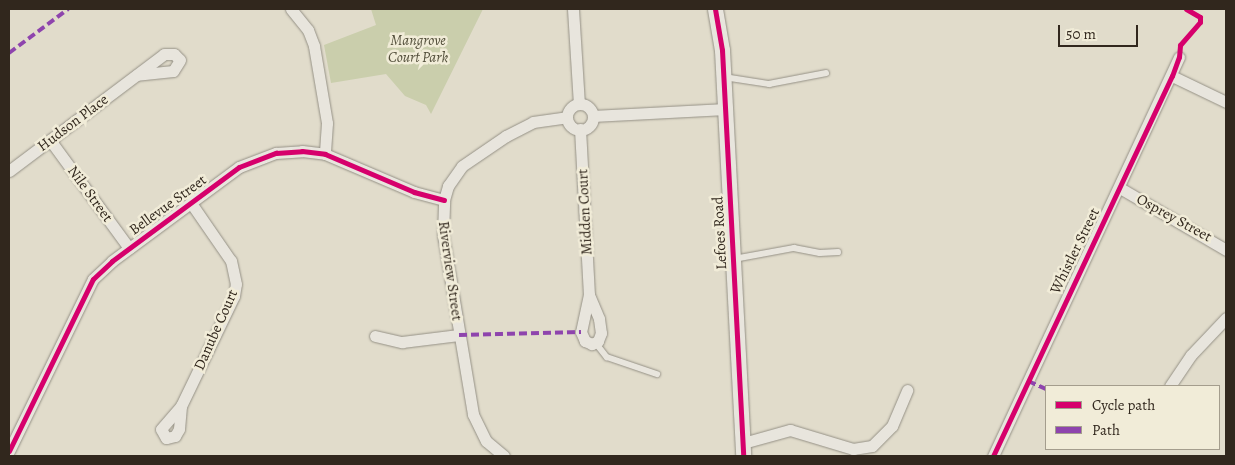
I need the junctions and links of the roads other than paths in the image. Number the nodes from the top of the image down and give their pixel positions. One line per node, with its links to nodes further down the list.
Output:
1 (291, 9): 16 (street)
2 (574, 9): 10 (street)
3 (715, 9): 8 (street, Lefoes Road)
4 (1180, 57): 7 (street, Whistler Street)
5 (826, 73): 8 (lane)
6 (137, 75): 15 (street, Hudson Place)
7 (1172, 76): 9 (street); 18 (street, Whistler Street)
8 (724, 77): 11 (street, Lefoes Road)
9 (1226, 102)
10 (579, 104): 12 (street); 13 (street)
11 (725, 109): 12 (street); 24 (street, Lefoes Road)
12 (592, 116): 14 (street)
13 (567, 117): 14 (street); 19 (street, Riverview Street)
14 (580, 129): 25 (street, Midden Court)
15 (50, 140): 17 (street, Hudson Place); 21 (street, Nile Street)
16 (325, 154): 19 (street, Bellevue Street); 20 (street, Bellevue Street)
17 (9, 171)
18 (1120, 188): 22 (street, Osprey Street); 37 (street, Whistler Street)
19 (444, 200): 27 (street, Riverview Street)
20 (191, 203): 21 (street, Bellevue Street); 33 (street, Danube Court)
21 (129, 248): 35 (street, Bellevue Street)
22 (1226, 250)
23 (838, 252): 24 (lane)
24 (734, 258): 34 (street, Lefoes Road)
25 (589, 295): 29 (street, Midden Court); 29 (street, Midden Court)
26 (1226, 318): 31 (street)
27 (459, 335): 28 (street); 36 (street, Riverview Street)
28 (375, 336)
29 (596, 342): 30 (lane, Midden Court)
30 (657, 374)
31 (1171, 385)
32 (907, 390): 34 (street)
33 (181, 406)
34 (743, 450)
35 (9, 451)
36 (497, 455)
37 (993, 456)

